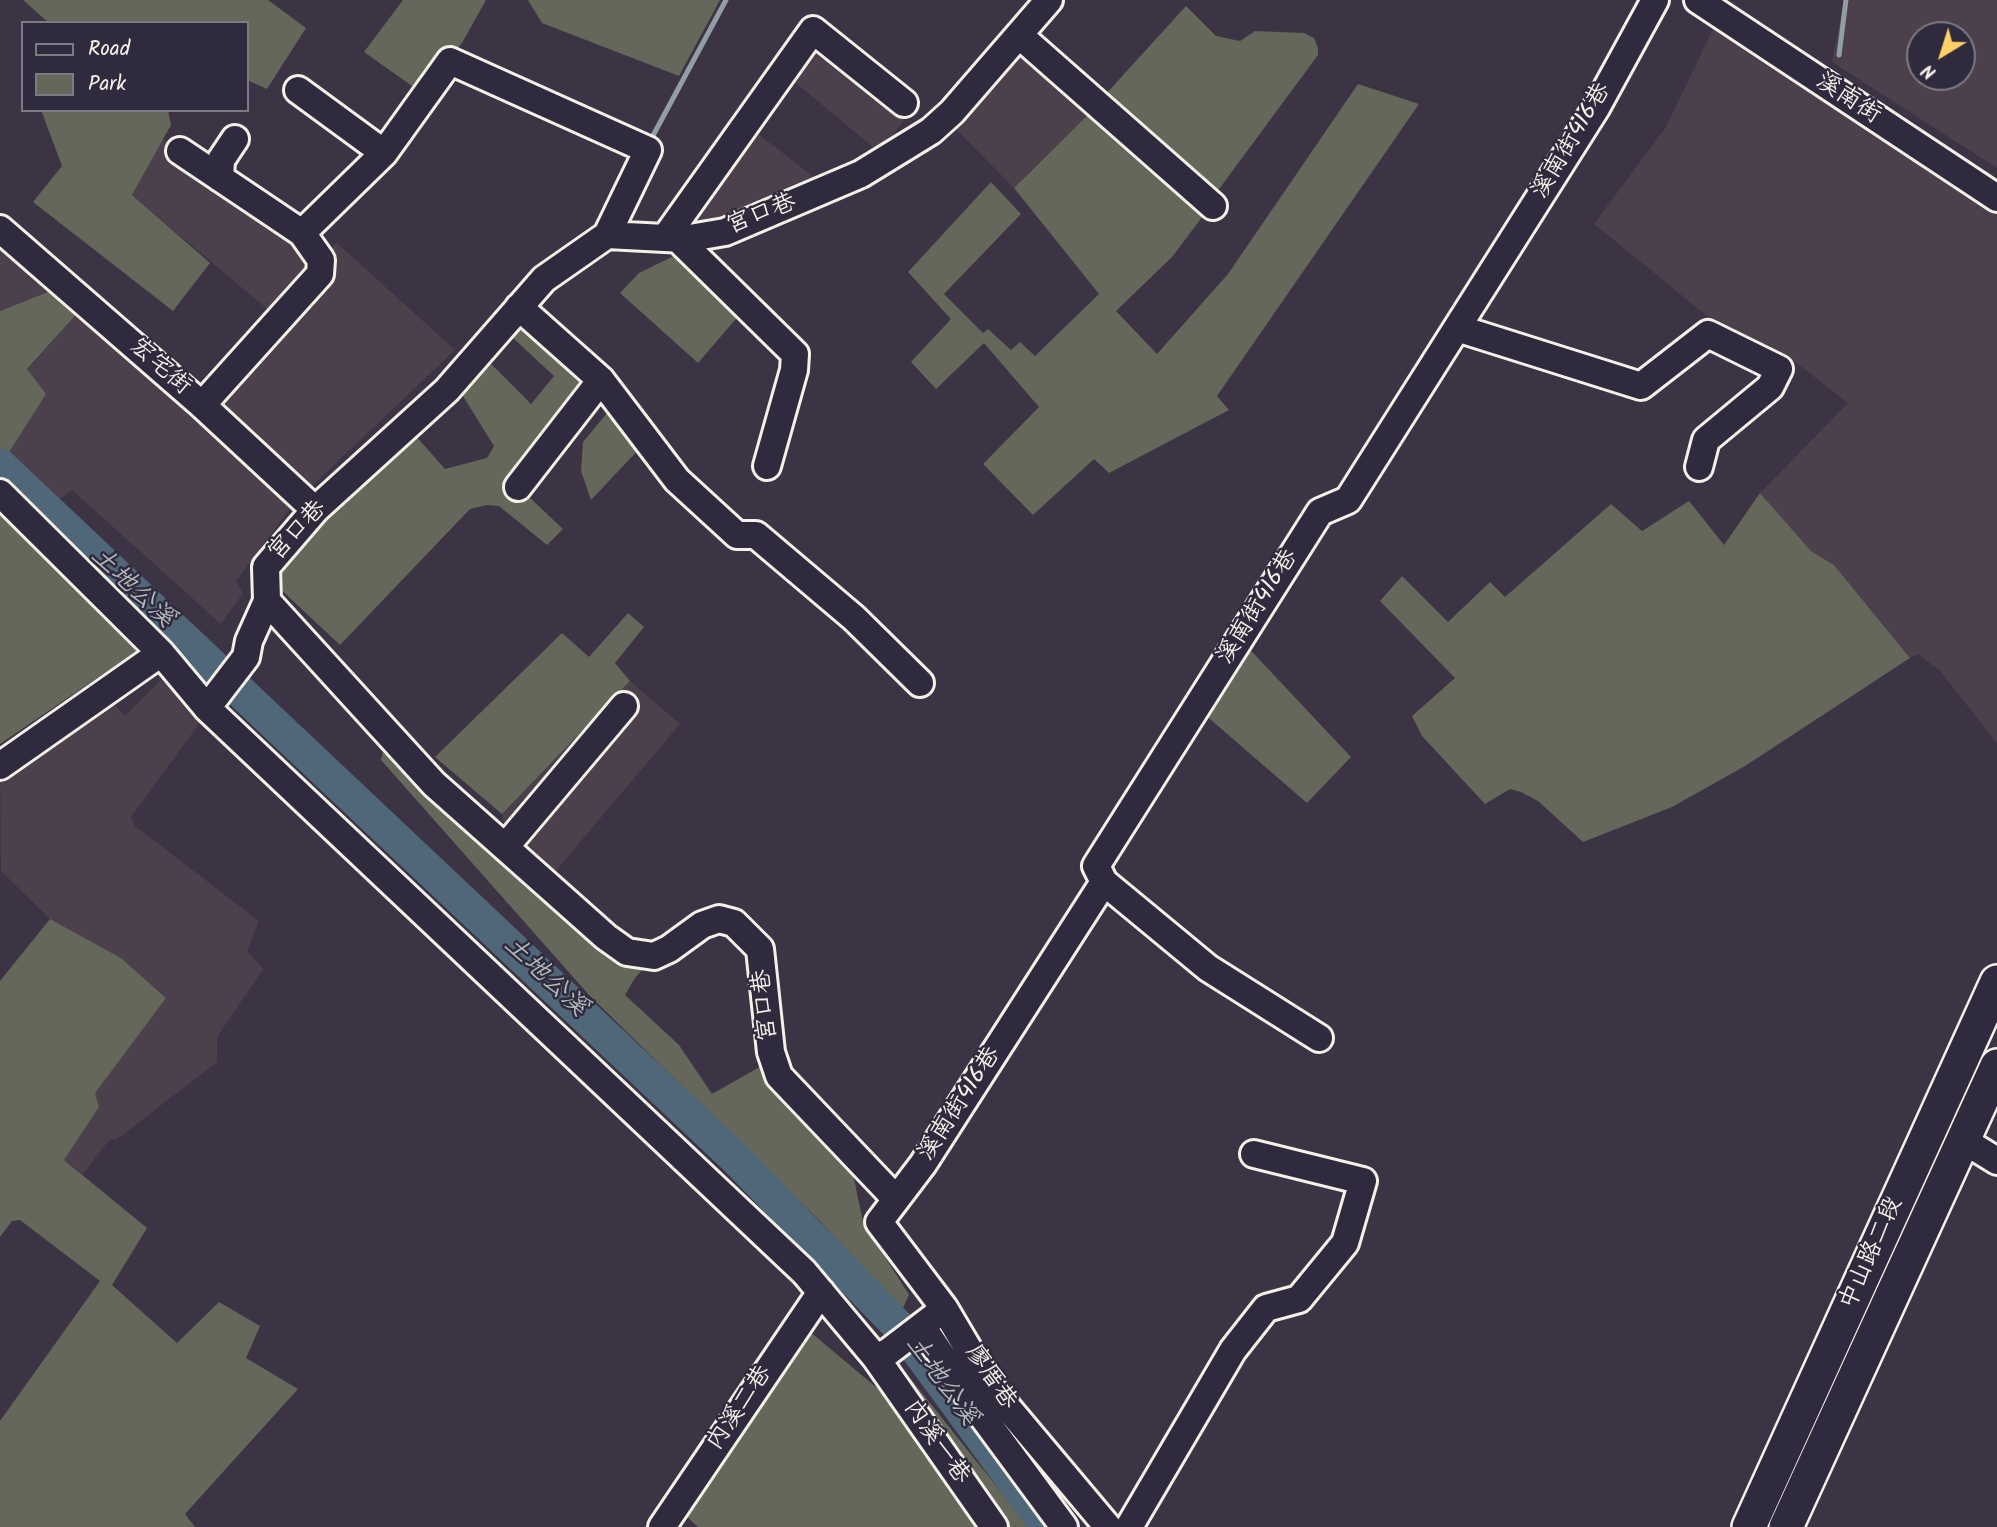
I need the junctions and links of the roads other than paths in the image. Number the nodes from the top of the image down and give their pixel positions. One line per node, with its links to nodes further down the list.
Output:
1 (1049, 0): 4 (street, 宮口巷)
2 (1655, 0): 18 (street, 溪南街416巷)
3 (1698, 0): 11 (street, 溪南街)
4 (1019, 35): 12 (street); 16 (street, 宮口巷)
5 (298, 90): 9 (street)
6 (904, 103): 16 (street)
7 (235, 139): 10 (street)
8 (180, 151): 10 (street)
9 (384, 153): 14 (street); 15 (street)
10 (220, 178): 14 (street)
11 (1997, 198)
12 (1213, 206)
13 (0, 229): 20 (street, 宏宅街)
14 (302, 233): 20 (street)
15 (607, 235): 16 (street, 宮口巷); 17 (street, 宮口巷)
16 (671, 238): 21 (street)
17 (519, 307): 19 (street); 25 (street, 宮口巷)
18 (1457, 328): 22 (street); 33 (street, 溪南街416巷)
19 (601, 380): 23 (street); 28 (street)
20 (202, 405): 25 (street, 宏宅街)
21 (767, 466)
22 (1699, 467)
23 (518, 488)
24 (0, 493): 27 (street, 內溪一巷)
25 (316, 510): 26 (street, 宮口巷)
26 (267, 601): 29 (street); 32 (street, 宮口巷)
27 (161, 653): 29 (street, 內溪一巷); 31 (street)
28 (920, 683)
29 (213, 700): 42 (street, 內溪一巷)
30 (624, 706): 32 (street)
31 (0, 766)
32 (506, 846): 40 (street, 宮口巷)
33 (1104, 882): 35 (street); 40 (street, 溪南街416巷)
34 (1997, 982): 51 (main road, 中山路二段)
35 (1320, 1038)
36 (1997, 1066): 37 (main road, 中山路二段)
37 (1963, 1140): 39 (street); 52 (main road, 中山路二段)
38 (1254, 1154): 50 (street)
39 (1997, 1161)
40 (895, 1198): 41 (street, 溪南街416巷)
41 (878, 1222): 43 (street, 廖厝巷)
42 (821, 1292): 45 (street, 內溪一巷); 46 (street, 內溪二巷)
43 (944, 1308): 44 (street); 49 (street, 廖厝巷)
44 (922, 1326): 45 (street); 48 (street)
45 (882, 1355): 47 (street, 內溪一巷)
46 (662, 1527)
47 (994, 1527)
48 (1064, 1527)
49 (1108, 1527)
50 (1129, 1527)
51 (1749, 1527)
52 (1786, 1527)

